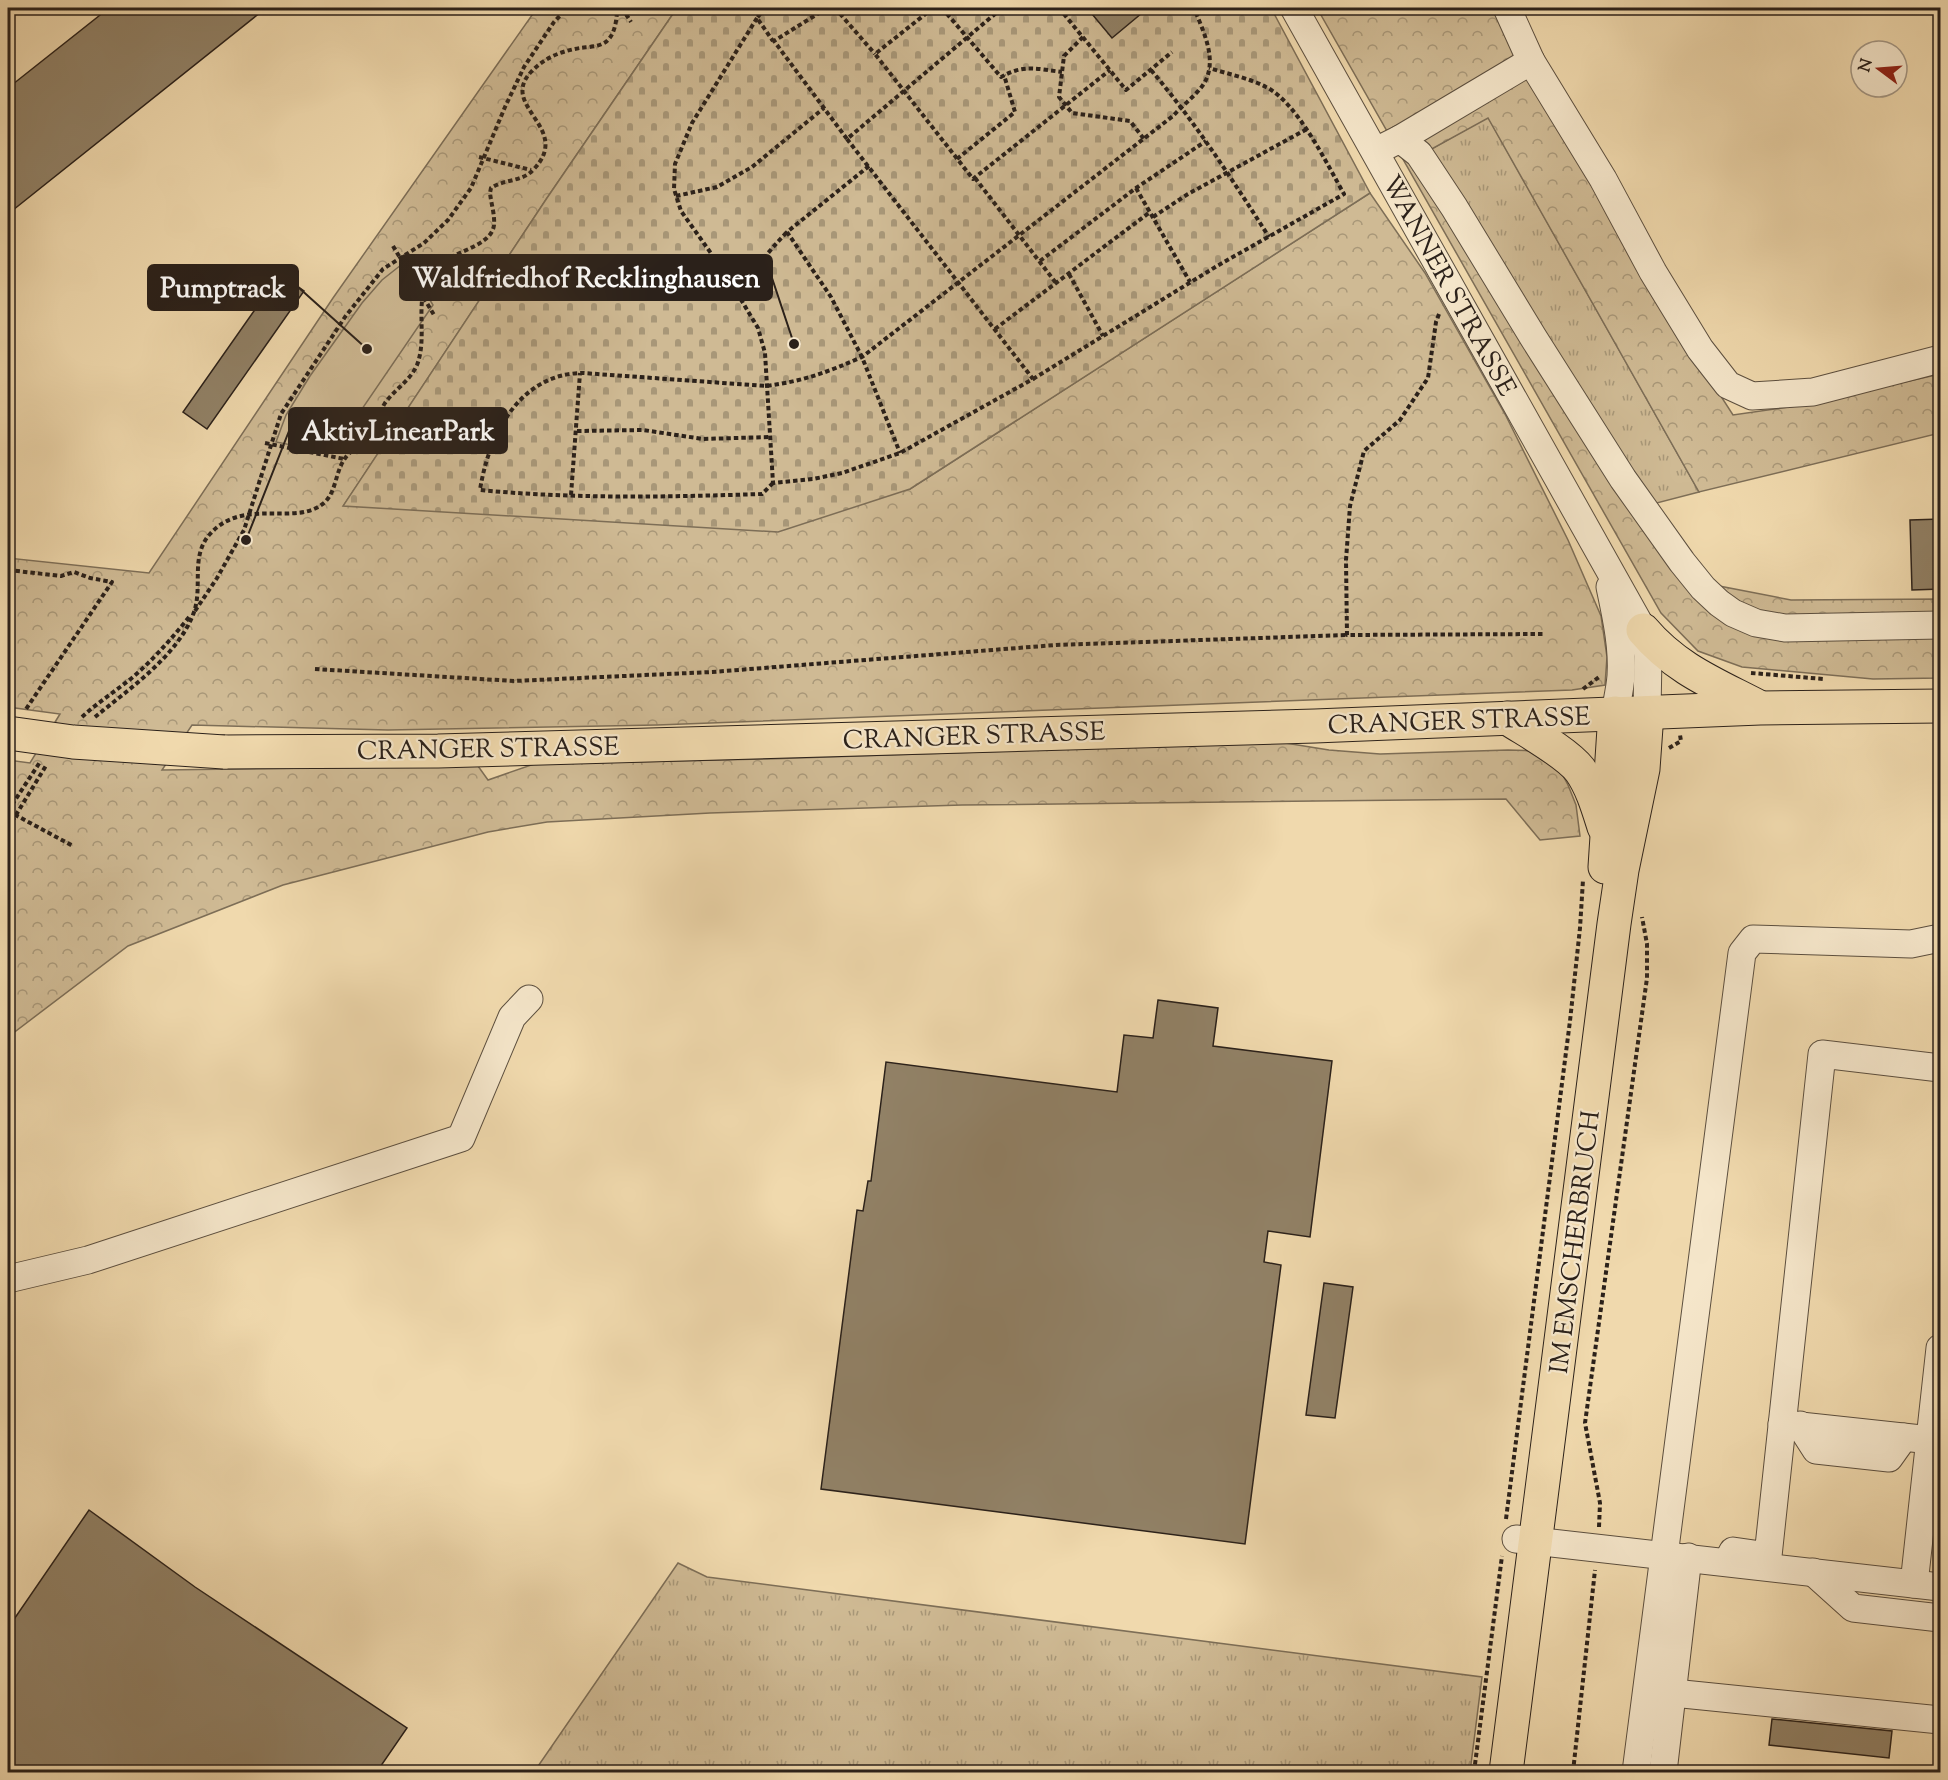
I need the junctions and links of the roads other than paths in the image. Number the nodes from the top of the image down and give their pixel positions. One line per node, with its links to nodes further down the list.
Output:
1 (1294, 8): 5 (street, WANNER STRASSE)
2 (1508, 8): 3 (street)
3 (1531, 62): 4 (street); 6 (street)
4 (1400, 139): 5 (street); 8 (street)
5 (1376, 151): 7 (street, WANNER STRASSE)
6 (1941, 359)
7 (1605, 562): 9 (street, WANNER STRASSE); 13 (street, WANNER STRASSE)
8 (1941, 625)
9 (1643, 630): 11 (main road); 12 (street, WANNER STRASSE)
10 (1941, 706): 11 (main road, CRANGER STRASSE)
11 (1760, 708): 12 (main road, CRANGER STRASSE)
12 (1647, 712): 13 (main road, CRANGER STRASSE); 16 (main road, IM EMSCHERBRUCH)
13 (1615, 714): 14 (main road, CRANGER STRASSE); 16 (main road, IM EMSCHERBRUCH)
14 (1507, 717): 15 (main road, CRANGER STRASSE, bridge); 16 (main road)
15 (14, 726)
16 (1618, 837): 24 (main road, IM EMSCHERBRUCH)
17 (1941, 938): 25 (street)
18 (529, 999): 20 (street)
19 (1941, 1068): 22 (street)
20 (8, 1279)
21 (1941, 1348): 23 (street)
22 (1791, 1425): 23 (street); 26 (street)
23 (1936, 1440): 28 (street)
24 (1515, 1539): 25 (street); 33 (main road, IM EMSCHERBRUCH); 34 (main road, IM EMSCHERBRUCH)
25 (1676, 1556): 26 (street); 31 (street); 35 (street)
26 (1727, 1562): 27 (street)
27 (1813, 1572): 28 (street); 30 (street)
28 (1914, 1584): 29 (street)
29 (1941, 1587)
30 (1941, 1618)
31 (1673, 1693): 32 (street); 36 (street)
32 (1941, 1720)
33 (1484, 1773)
34 (1506, 1773)
35 (1636, 1773)
36 (1663, 1773)

